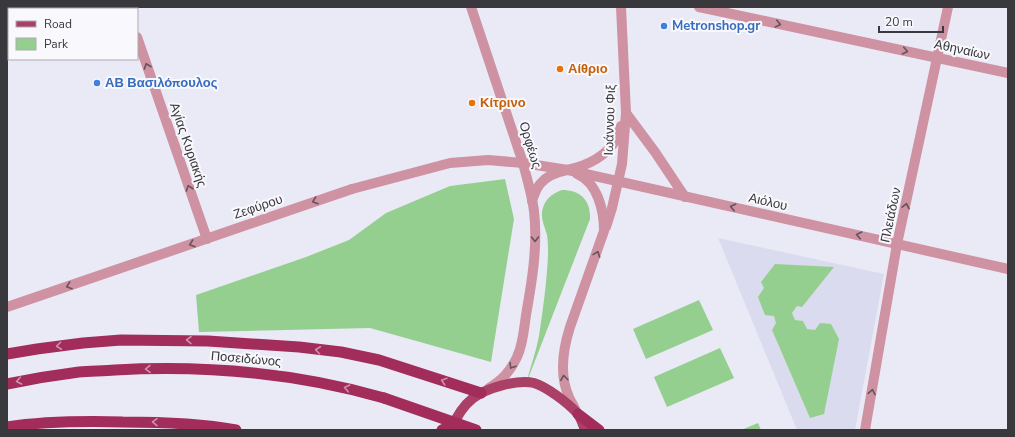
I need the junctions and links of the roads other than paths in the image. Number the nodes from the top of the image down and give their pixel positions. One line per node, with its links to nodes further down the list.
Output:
1 (471, 7): 9 (street, Ορφέως)
2 (621, 7): 8 (street, Ιωάννου Φιξ)
3 (699, 7): 6 (street, Αθηναίων, one-way to 6)
4 (948, 7): 6 (street, Πλειάδων)
5 (138, 40): 15 (street, Αγίας Κυριακής, one-way to 5)
6 (937, 58): 7 (street, Αθηναίων); 16 (street, Πλειάδων, one-way to 6)
7 (1008, 73)
8 (626, 113): 10 (street); 11 (street, Ιωάννου Φιξ); 12 (street)
9 (523, 163): 10 (street, Αιόλου); 13 (street, Ορφέως); 15 (street, Ζεφύρου, one-way to 15)
10 (568, 170): 11 (street, Αιόλου); 13 (street); 14 (street)
11 (618, 181): 12 (street, Αιόλου); 14 (street, Ιωάννου Φιξ)
12 (684, 197): 16 (street, Αιόλου, one-way to 12)
13 (532, 201): 21 (street, Ορφέως, one-way to 21)
14 (604, 231): 22 (street, Ιωάννου Φιξ, one-way to 14)
15 (207, 238): 18 (street, Ζεφύρου, one-way to 18)
16 (898, 244): 17 (street, Αιόλου); 30 (street, Πλειάδων, one-way to 16)
17 (1008, 269)
18 (7, 307)
19 (7, 354): 21 (highway, one-way to 19)
20 (7, 384): 27 (highway, Ποσειδώνος, one-way to 20, bridge)
21 (482, 392): 22 (main road); 24 (main road)
22 (578, 414): 28 (main road); 29 (highway)
23 (7, 427): 25 (highway, one-way to 23)
24 (452, 427): 26 (highway)
25 (236, 430)
26 (442, 430)
27 (476, 430)
28 (585, 430)
29 (599, 430)
30 (865, 430)

